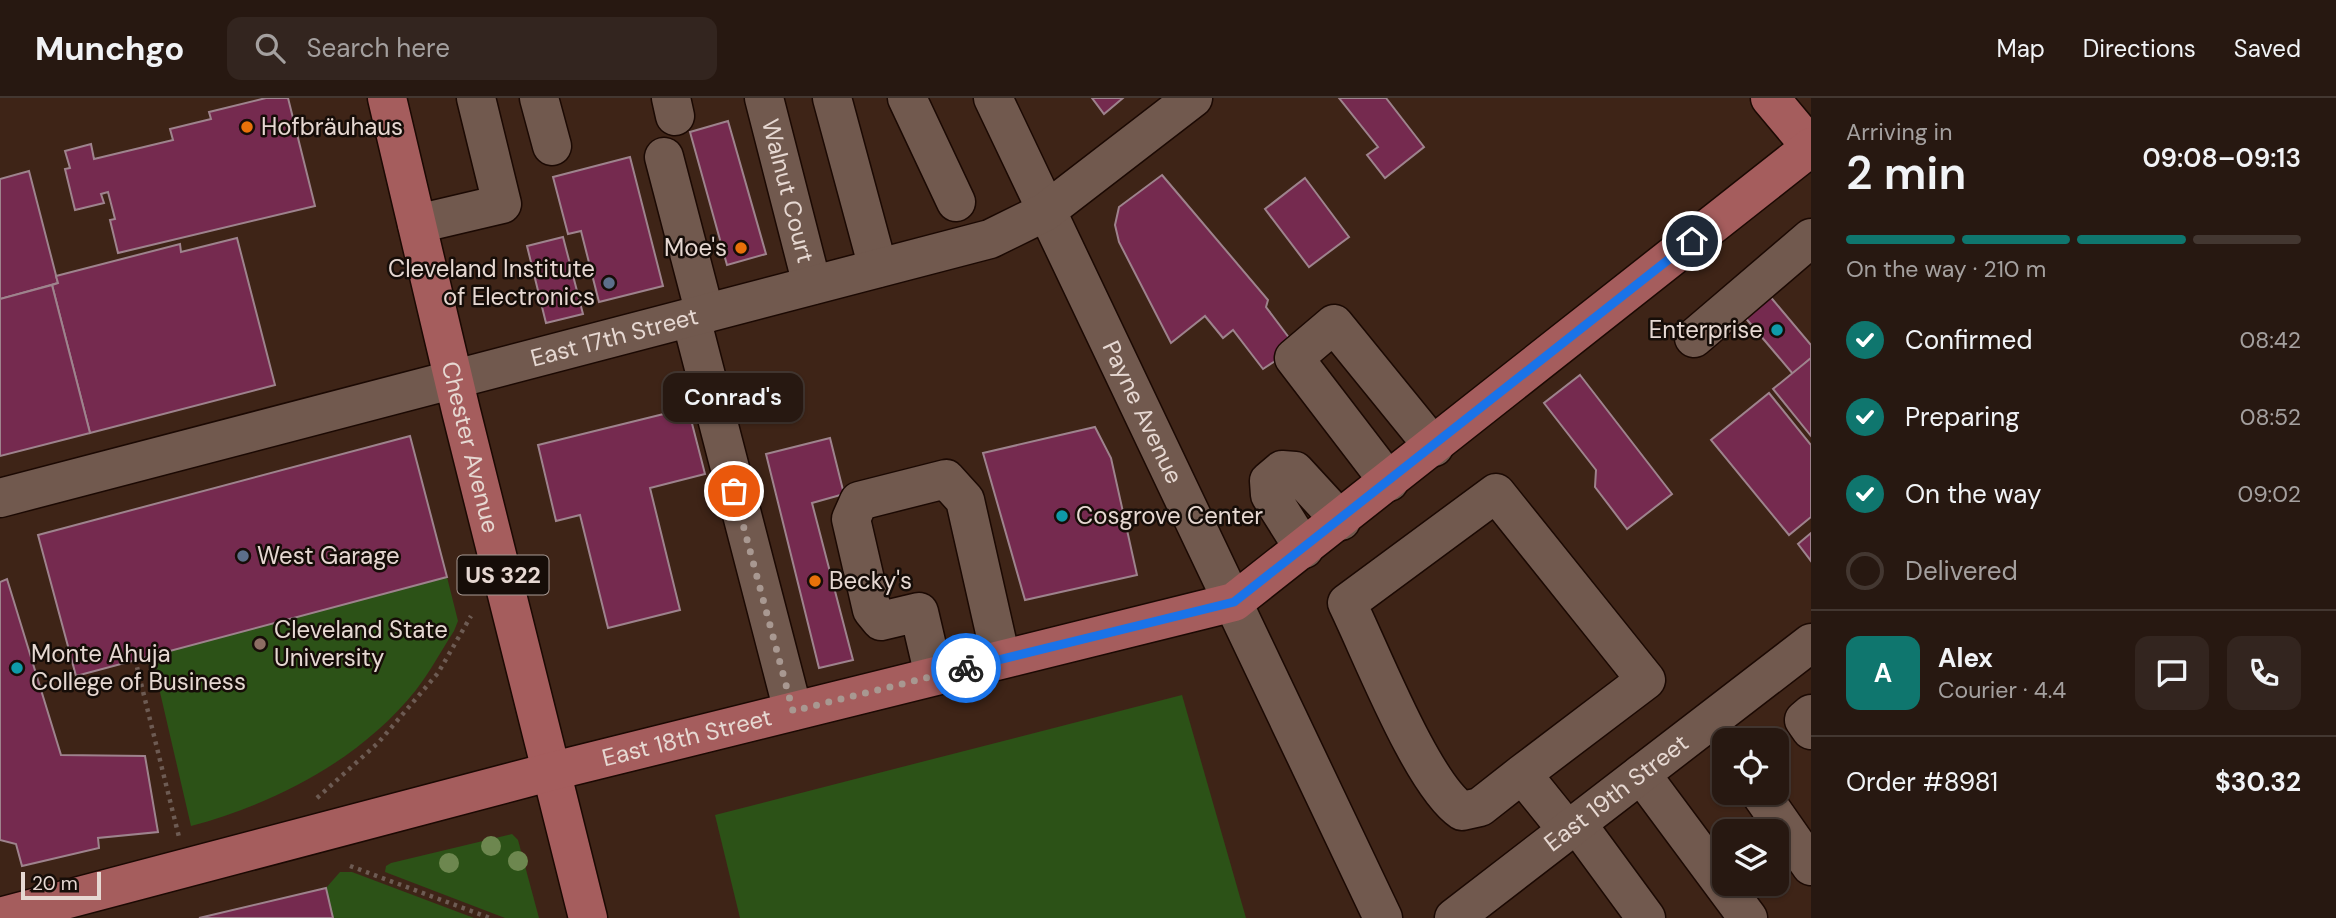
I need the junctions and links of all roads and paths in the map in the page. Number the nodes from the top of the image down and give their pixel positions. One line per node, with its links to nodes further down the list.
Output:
1 (387, 98): 15 (main road, Chester Avenue / US 322)
2 (476, 98): 15 (street)
3 (539, 98): 10 (street)
4 (764, 98): 18 (street, Walnut Court)
5 (832, 98): 17 (street)
6 (907, 98): 13 (street)
7 (993, 98): 14 (street, Payne Avenue)
8 (1193, 98): 14 (street, East 17th Street)
9 (1770, 98): 11 (main road)
10 (552, 146)
11 (1811, 147): 22 (main road, East 18th Street)
12 (664, 157): 19 (street)
13 (956, 202)
14 (1045, 212): 17 (street, East 17th Street); 27 (street, Payne Avenue)
15 (417, 224): 21 (main road, Chester Avenue / US 322)
16 (1811, 238): 20 (street)
17 (878, 268): 18 (street, East 17th Street)
18 (812, 285): 19 (street, East 17th Street)
19 (698, 316): 21 (street, East 17th Street); 33 (street)
20 (1694, 338)
21 (453, 380): 24 (street, East 17th Street); 36 (main road, Chester Avenue / US 322)
22 (1434, 447): 23 (main road, East 18th Street); 23 (street)
23 (1389, 482): 25 (main road, East 18th Street)
24 (0, 498)
25 (1341, 521): 26 (main road, East 18th Street); 26 (street)
26 (1304, 549): 27 (main road, East 18th Street)
27 (1234, 602): 31 (main road, East 18th Street); 48 (street, Payne Avenue)
28 (471, 616): 39 (path)
29 (1811, 643): 38 (street, East 19th Street)
30 (135, 659): 42 (path)
31 (1001, 660): 32 (main road, East 18th Street); 32 (street)
32 (934, 676): 33 (main road, East 18th Street)
33 (793, 711): 36 (main road, East 18th Street)
34 (1811, 714): 35 (street)
35 (1811, 730)
36 (553, 771): 45 (main road, East 18th Street); 47 (main road, Chester Avenue / US 322)
37 (1522, 774): 37 (street); 41 (street)
38 (1641, 774): 41 (street, East 19th Street); 51 (street)
39 (315, 800)
40 (1768, 805): 44 (street)
41 (1572, 827): 49 (street, East 19th Street); 50 (street)
42 (179, 836)
43 (350, 866): 46 (path)
44 (1811, 866)
45 (0, 917)
46 (490, 918)
47 (588, 918)
48 (1383, 918)
49 (1454, 918)
50 (1646, 918)
51 (1748, 918)

